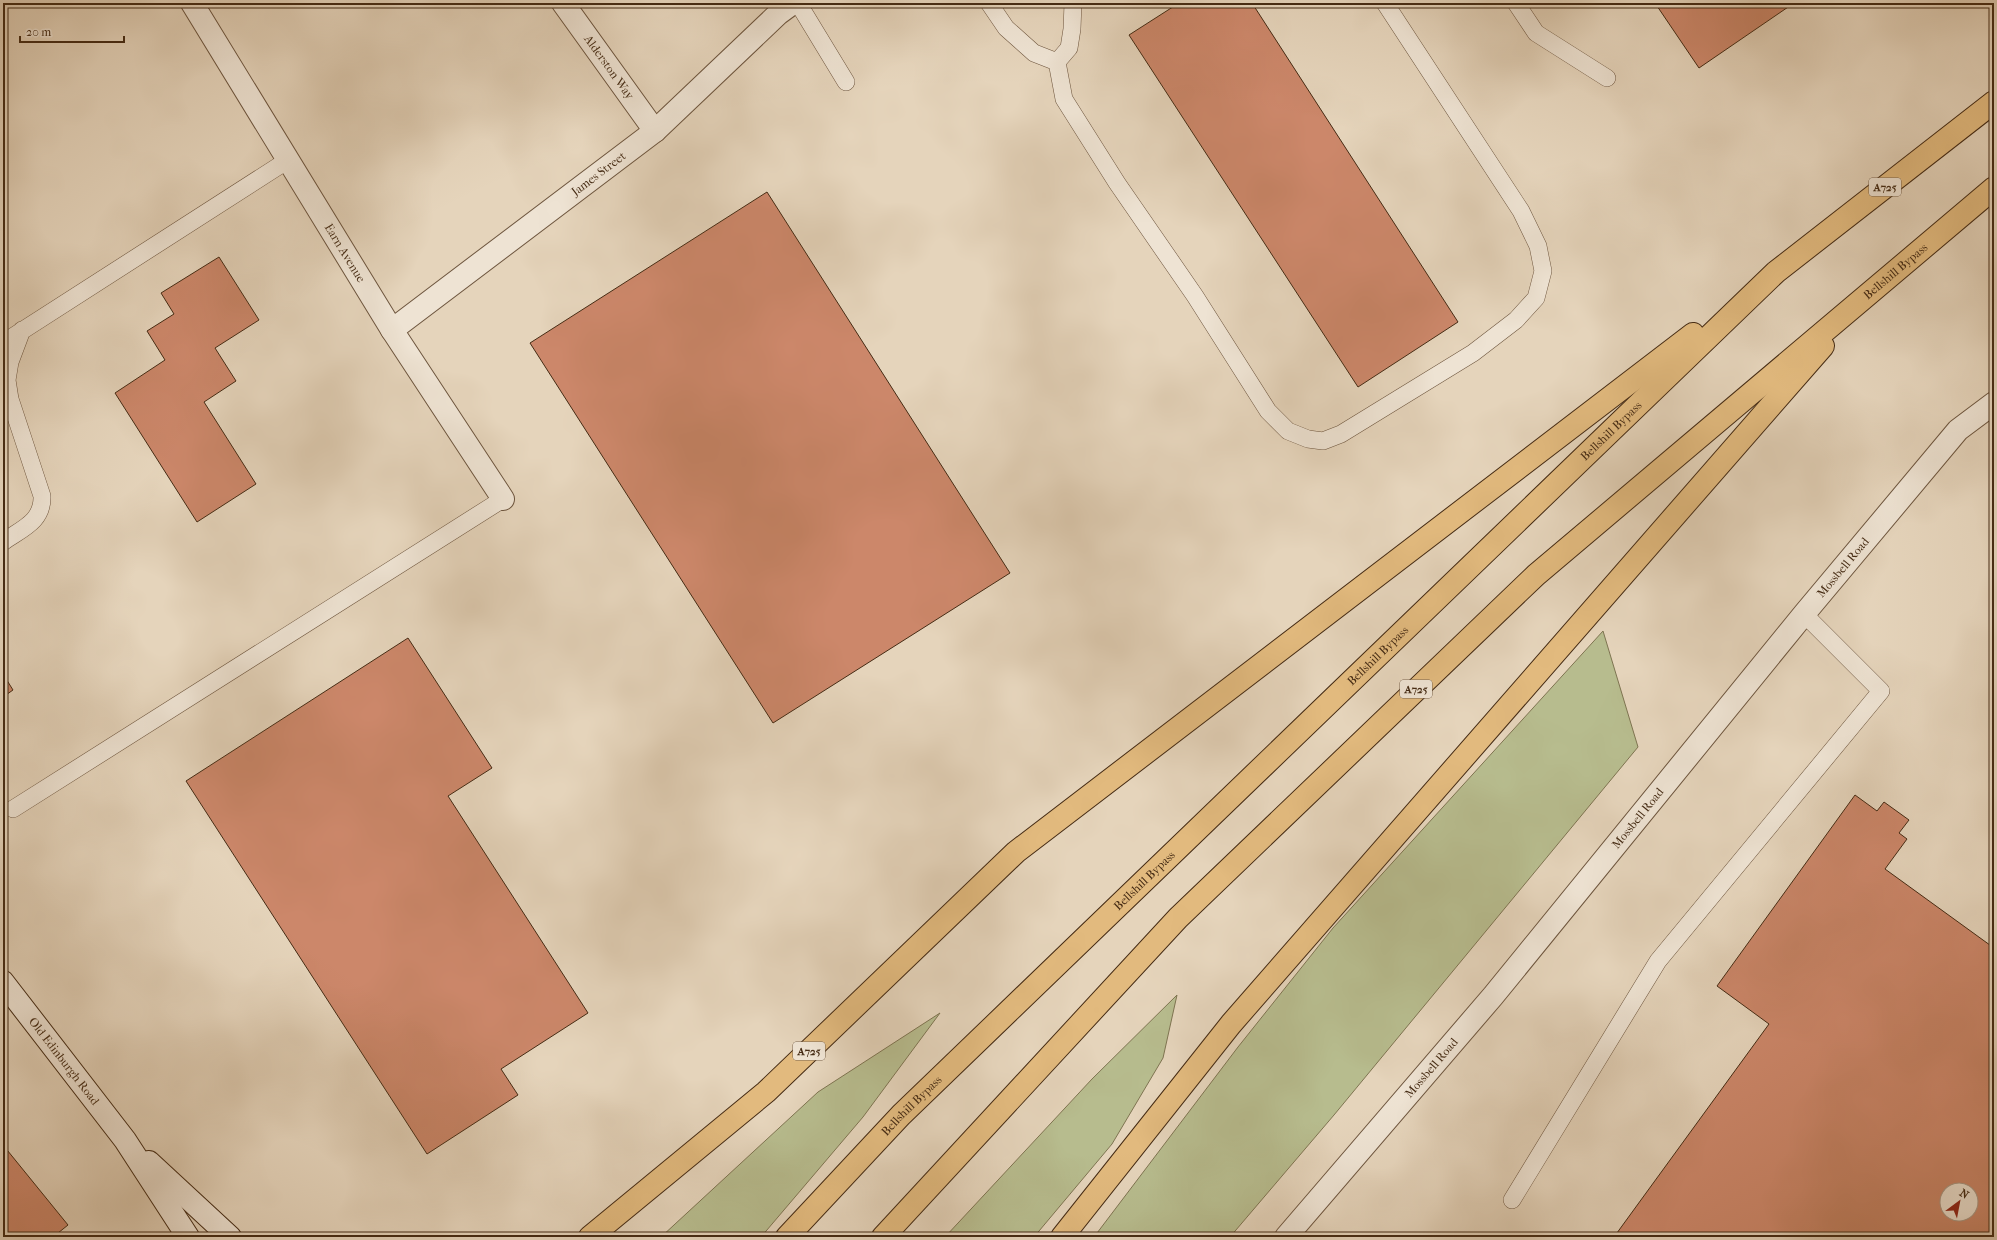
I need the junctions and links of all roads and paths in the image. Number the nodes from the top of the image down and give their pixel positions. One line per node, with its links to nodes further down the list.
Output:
1 (192, 3): 14 (street, Earn Avenue)
2 (563, 3): 13 (street, Alderston Way)
3 (793, 3): 13 (street, James Street)
4 (798, 3): 11 (lane)
5 (989, 3): 9 (lane)
6 (1073, 3): 9 (lane)
7 (1385, 3): 9 (lane)
8 (1516, 3): 10 (lane)
9 (1057, 62)
10 (1607, 78)
11 (846, 82)
12 (1994, 102): 16 (highway, Bellshill Bypass / A725)
13 (654, 131): 19 (street, James Street)
14 (288, 160): 18 (lane); 19 (street, Earn Avenue)
15 (1994, 188): 17 (highway, Bellshill Bypass / A725)
16 (1776, 272): 31 (highway, A725); 32 (highway, Bellshill Bypass / A725)
17 (1872, 290): 33 (highway, Bellshill Bypass / A725); 34 (highway)
18 (22, 330): 20 (lane); 23 (lane)
19 (392, 330): 22 (street, Earn Avenue)
20 (3, 343)
21 (1994, 403): 24 (street, Mossbell Road)
22 (503, 499): 25 (lane)
23 (3, 542)
24 (1804, 614): 28 (lane); 35 (street, Mossbell Road)
25 (13, 809)
26 (3, 982): 27 (street, Old Edinburgh Road)
27 (125, 1140): 29 (street, Old Edinburgh Road); 30 (street, Old Edinburgh Road)
28 (1512, 1200)
29 (188, 1237)
30 (230, 1237)
31 (590, 1237)
32 (787, 1237)
33 (883, 1237)
34 (1062, 1237)
35 (1286, 1237)

